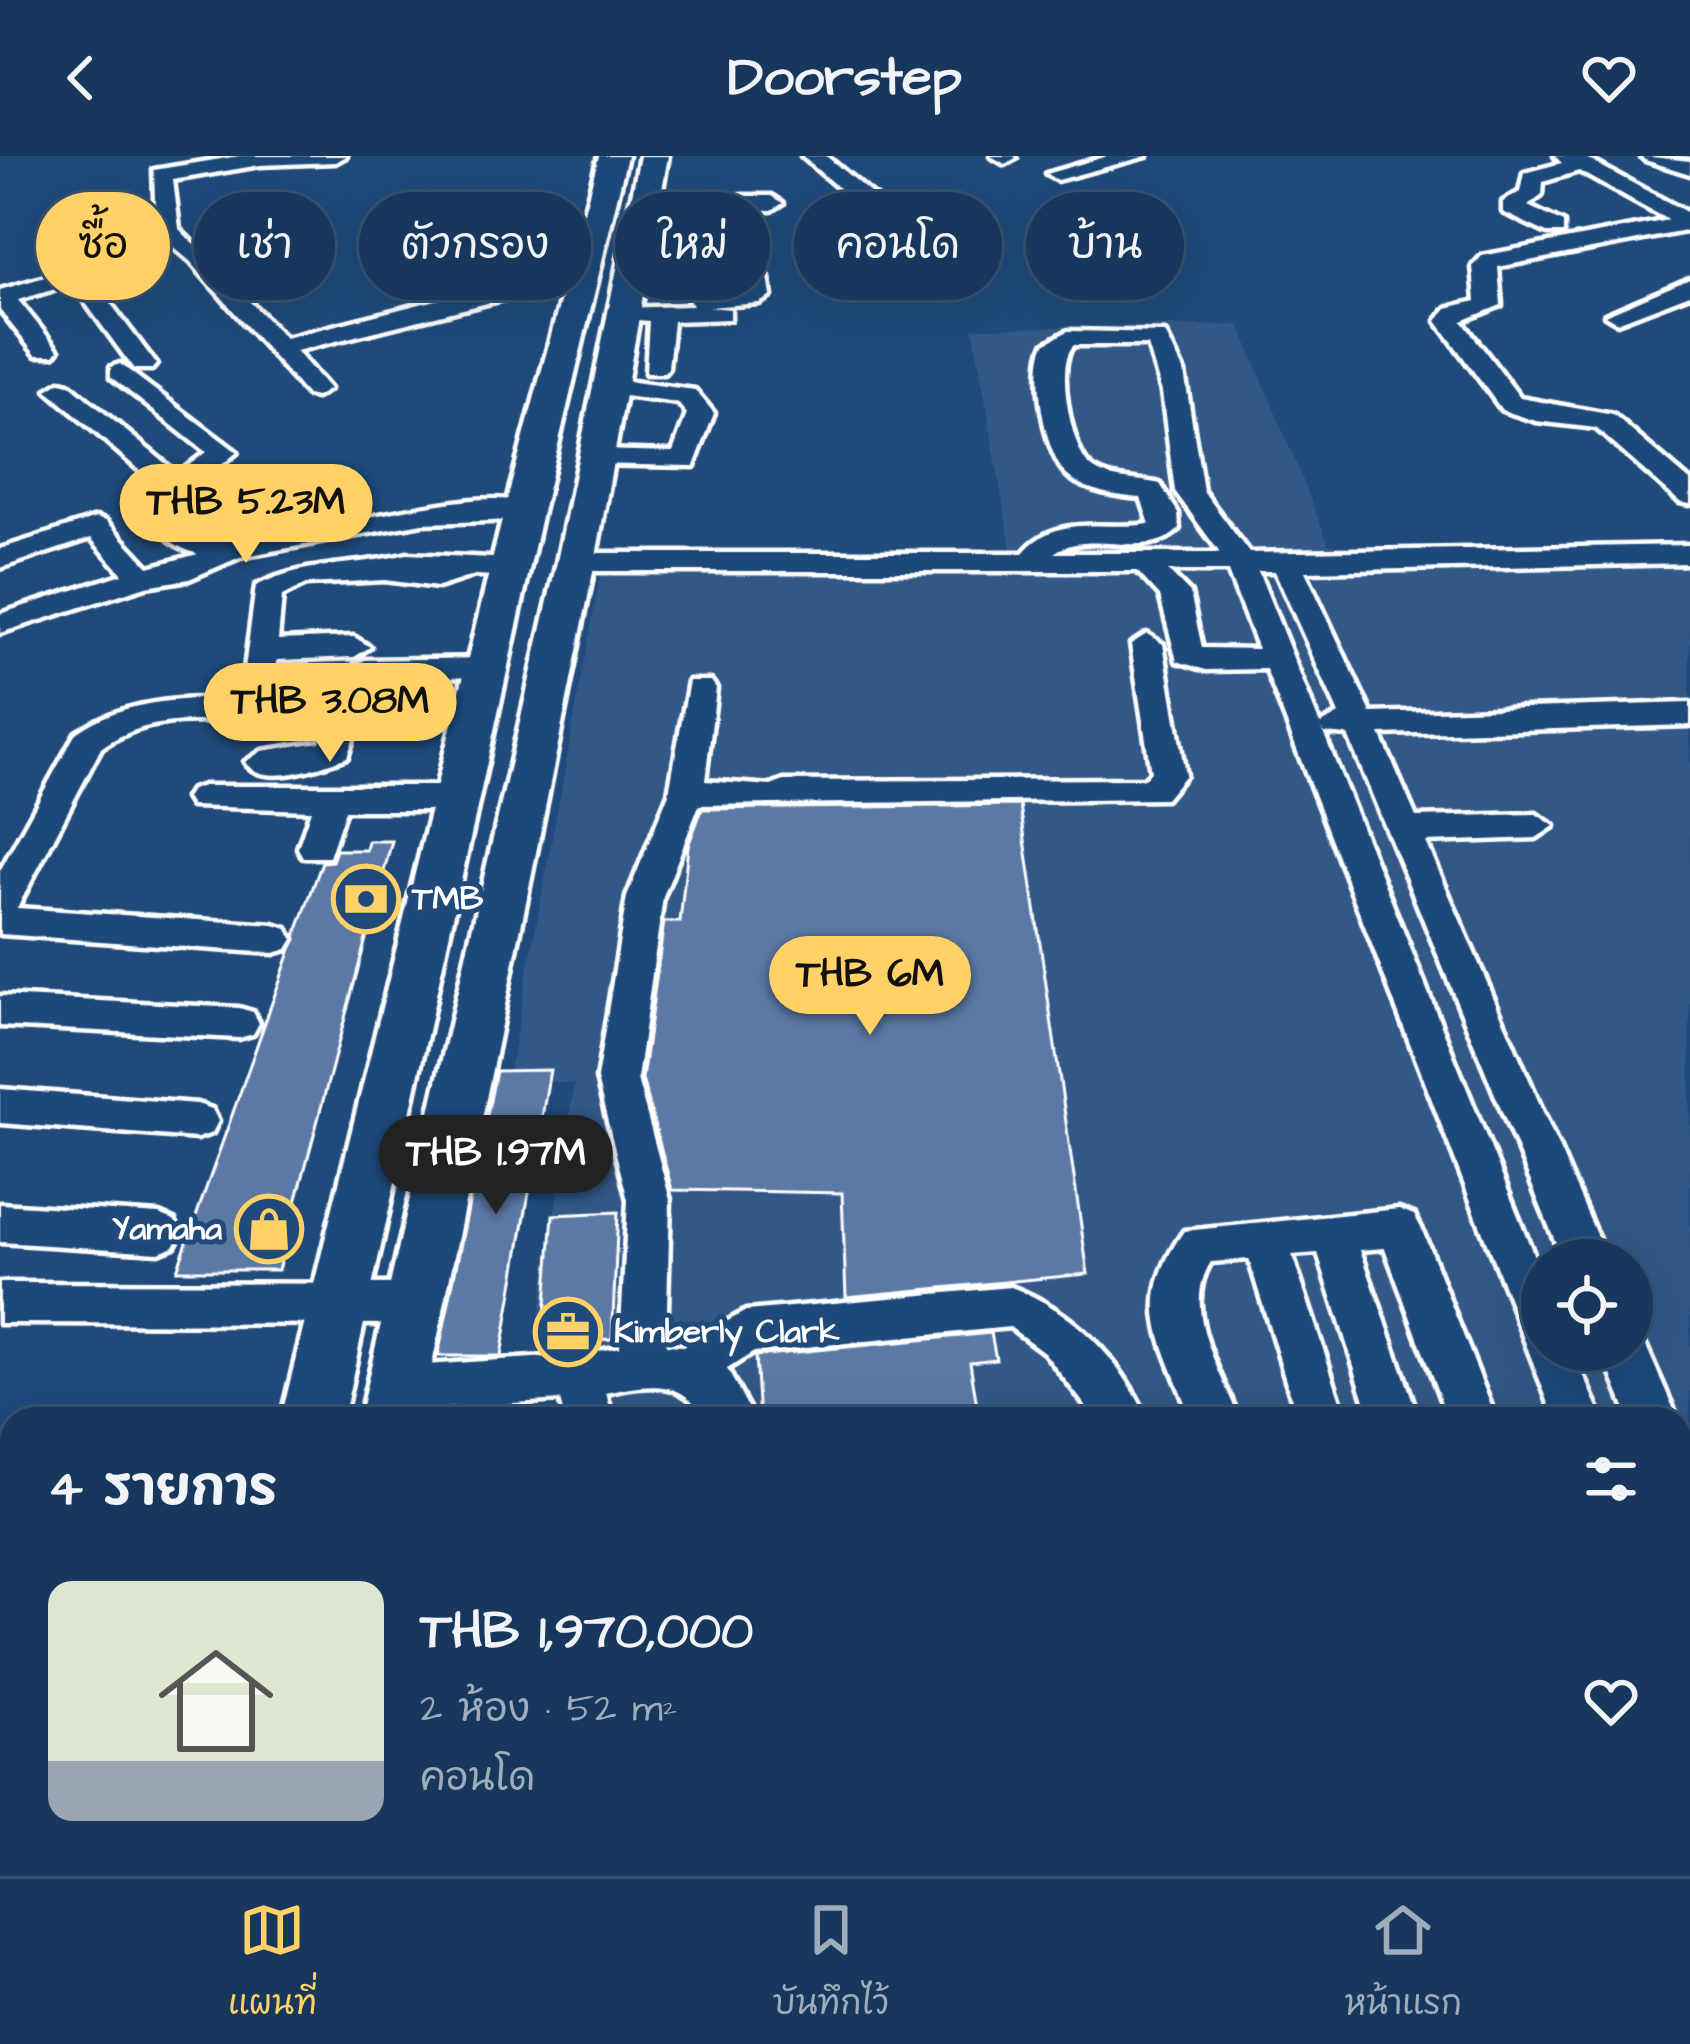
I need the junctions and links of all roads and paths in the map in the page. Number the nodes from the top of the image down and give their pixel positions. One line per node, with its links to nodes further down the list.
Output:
1 (143, 156): 10 (street)
2 (334, 156): 10 (street)
3 (813, 156): 15 (street)
4 (1136, 156): 9 (street)
5 (1652, 156): 8 (street)
6 (635, 158): 14 (main road); 21 (main road)
7 (1574, 160): 12 (street); 17 (street)
8 (1690, 168)
9 (1057, 174)
10 (166, 184): 13 (street)
11 (1690, 188): 16 (street)
12 (1530, 189): 18 (street); 19 (street)
13 (167, 192)
14 (654, 192)
15 (855, 192)
16 (1667, 200)
17 (1689, 223): 42 (street)
18 (1555, 228)
19 (1607, 228)
20 (170, 232): 32 (street)
21 (591, 258)
22 (1690, 286): 31 (street)
23 (36, 287): 24 (street)
24 (1, 297): 33 (street)
25 (92, 300): 39 (street)
26 (464, 300): 32 (street)
27 (577, 300): 44 (main road)
28 (642, 300): 30 (main road)
29 (766, 312): 30 (street)
30 (644, 313): 34 (street); 35 (main road)
31 (1617, 315)
32 (281, 347): 37 (street)
33 (45, 350)
34 (655, 368)
35 (610, 388): 38 (main road); 38 (street)
36 (60, 389): 39 (street)
37 (316, 389)
38 (596, 458): 45 (main road)
39 (176, 486): 46 (street)
40 (1150, 490): 41 (street); 41 (street); 51 (street)
41 (1189, 490): 52 (street)
42 (1690, 496)
43 (286, 500): 46 (street)
44 (523, 514): 45 (main road); 49 (street); 59 (main road)
45 (585, 516): 57 (main road)
46 (175, 532): 49 (street)
47 (1690, 541): 56 (street)
48 (117, 548): 54 (street); 58 (street); 60 (street)
49 (236, 548): 58 (street)
50 (1690, 554): 56 (street)
51 (1034, 558): 55 (street); 57 (street)
52 (1238, 558): 53 (street); 55 (street); 65 (street)
53 (1283, 558): 56 (street); 72 (street)
54 (0, 559)
55 (1149, 559): 65 (street)
56 (1407, 562)
57 (573, 575): 59 (main road); 95 (main road)
58 (142, 577): 61 (street)
59 (511, 578): 64 (street); 66 (main road)
60 (0, 587)
61 (0, 623)
62 (1147, 644): 74 (street)
63 (354, 647): 64 (street)
64 (260, 651): 69 (street)
65 (1278, 658): 71 (street)
66 (489, 668): 73 (street); 76 (main road)
67 (700, 688): 74 (street)
68 (318, 711): 69 (street)
69 (256, 712): 81 (street)
70 (1690, 715): 72 (street)
71 (1304, 725): 72 (street); 93 (street)
72 (1359, 726): 79 (street)
73 (262, 762)
74 (686, 793): 97 (street)
75 (203, 798): 77 (street)
76 (459, 798): 77 (street); 96 (main road)
77 (331, 800): 80 (street)
78 (1536, 826): 79 (street)
79 (1400, 830): 92 (street)
80 (316, 848)
81 (0, 905)
82 (0, 920): 83 (street)
83 (274, 939)
84 (0, 1011): 85 (street)
85 (238, 1023)
86 (0, 1106): 87 (street)
87 (197, 1121)
88 (0, 1223): 89 (street)
89 (159, 1233)
90 (1333, 1234): 91 (street); 108 (street); 109 (street)
91 (1265, 1239): 106 (street); 107 (street)
92 (1576, 1239)
93 (1521, 1279)
94 (0, 1303): 96 (street)
95 (414, 1304): 96 (street); 102 (main road)
96 (339, 1305): 103 (main road)
97 (642, 1364): 98 (street); 101 (street)
98 (689, 1368): 104 (street); 105 (street)
99 (1558, 1371): 110 (street)
100 (1634, 1371): 111 (street)
101 (584, 1398): 102 (street)
102 (393, 1404)
103 (315, 1407)
104 (718, 1407)
105 (1113, 1407)
106 (1212, 1407)
107 (1318, 1407)
108 (1391, 1407)
109 (1467, 1407)
110 (1575, 1407)
111 (1649, 1407)

